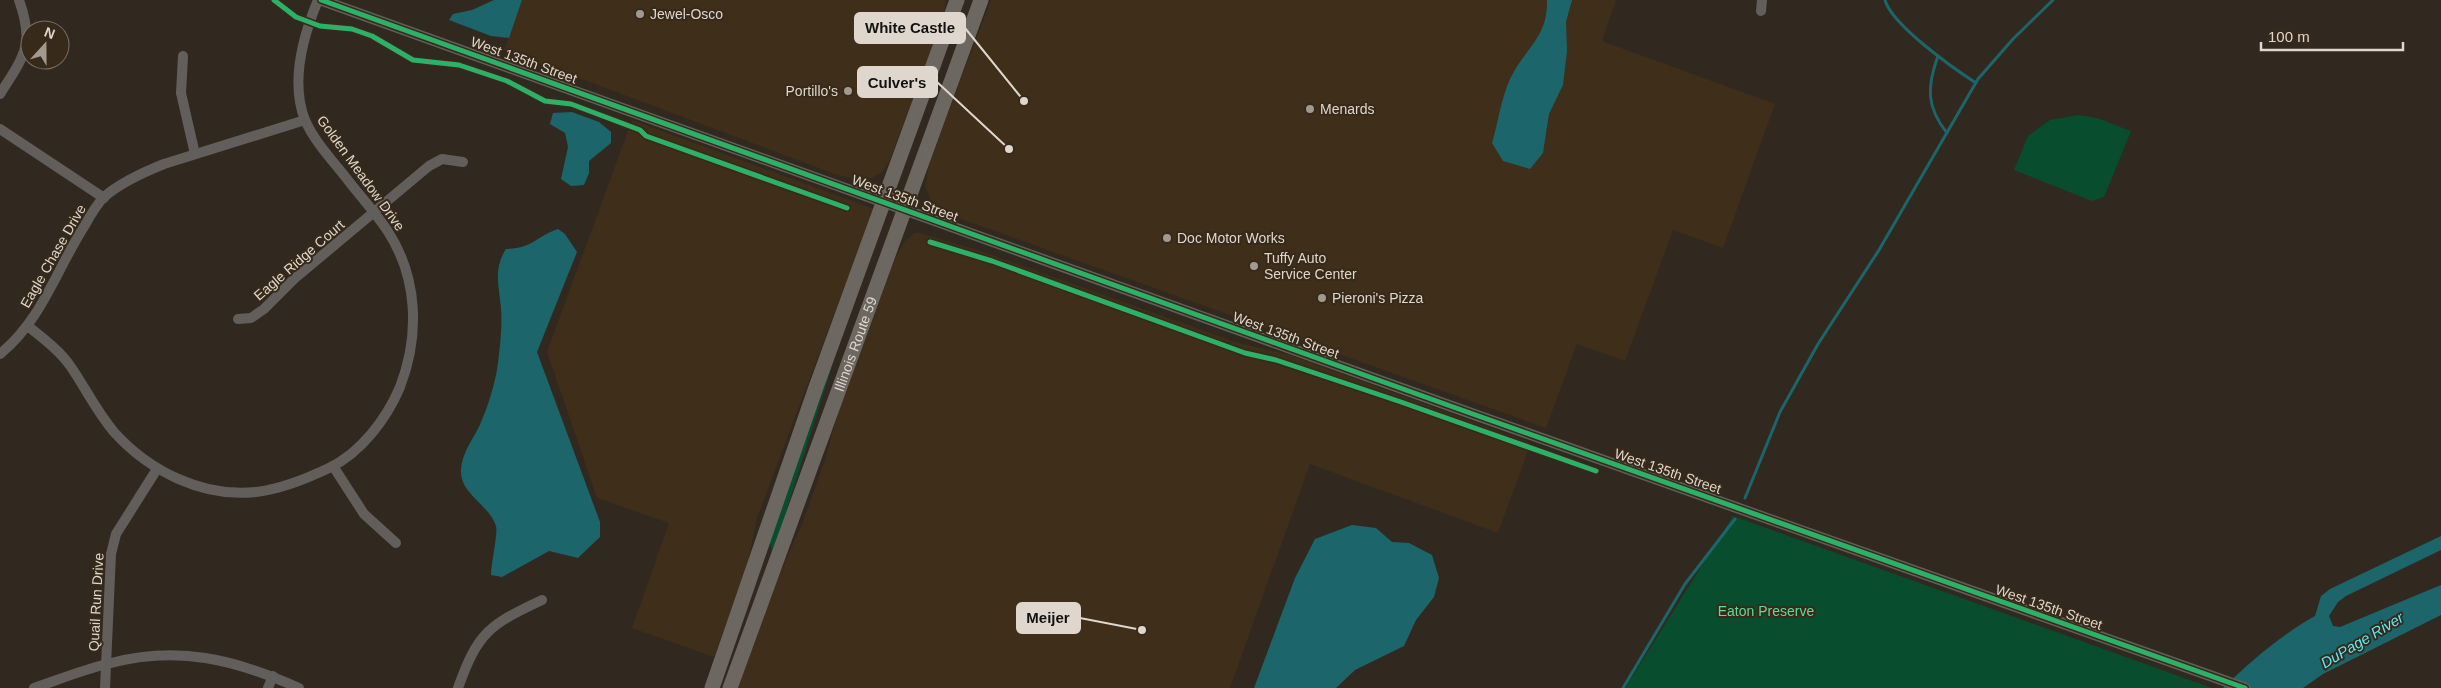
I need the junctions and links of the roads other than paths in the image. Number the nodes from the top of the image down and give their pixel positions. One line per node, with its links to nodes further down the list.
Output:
1 (18, 0): 8 (street)
2 (320, 0): 9 (street, Golden Meadow Drive); 14 (street, West 135th Street)
3 (957, 0): 14 (main road, Illinois Route 59)
4 (982, 0): 15 (main road, Illinois Route 59)
5 (1762, 0): 6 (street)
6 (1761, 11)
7 (183, 56): 11 (street)
8 (0, 94)
9 (305, 120): 11 (street, Eagle Chase Drive); 16 (street, Golden Meadow Drive)
10 (0, 129): 13 (street)
11 (196, 154): 13 (street, Eagle Chase Drive)
12 (463, 162): 16 (street, Eagle Ridge Court)
13 (104, 198): 18 (street, Eagle Chase Drive)
14 (884, 202): 15 (street, West 135th Street); 22 (main road, Illinois Route 59)
15 (905, 210): 24 (main road, Illinois Route 59); 35 (street, West 135th Street)
16 (374, 213): 17 (street, Eagle Ridge Court); 20 (street, Golden Meadow Drive)
17 (238, 320)
18 (29, 326): 19 (street, Eagle Chase Drive); 21 (street, Golden Meadow Drive)
19 (0, 354)
20 (334, 466): 21 (street, Golden Meadow Drive); 23 (street)
21 (157, 469): 26 (street, Quail Run Drive)
22 (763, 540): 24 (main road); 33 (main road, Illinois Route 59)
23 (396, 543)
24 (770, 577): 34 (main road, Illinois Route 59)
25 (542, 600): 32 (street)
26 (107, 664): 27 (street); 28 (street); 29 (street, Quail Run Drive)
27 (273, 676): 30 (street); 31 (street)
28 (34, 688)
29 (105, 688)
30 (268, 688)
31 (299, 688)
32 (458, 688)
33 (712, 688)
34 (730, 688)
35 (2245, 688)

